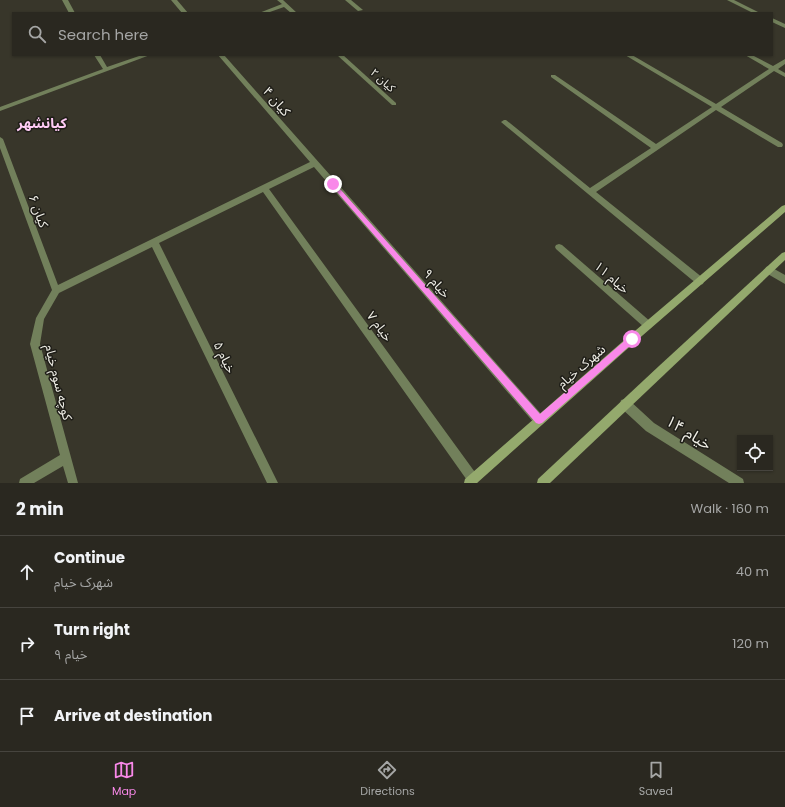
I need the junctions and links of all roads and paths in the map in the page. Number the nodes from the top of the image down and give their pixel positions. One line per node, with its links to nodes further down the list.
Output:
1 (65, 0): 8 (street)
2 (174, 0): 9 (street)
3 (280, 0): 6 (street)
4 (348, 0): 7 (street)
5 (730, 0): 12 (street)
6 (285, 5): 10 (street); 11 (street)
7 (360, 10)
8 (71, 12)
9 (184, 12)
10 (265, 12)
11 (293, 12)
12 (755, 12)
13 (773, 20): 14 (street)
14 (785, 26)
15 (98, 56): 23 (street)
16 (144, 56): 23 (street)
17 (222, 56): 33 (street, ۴ کیان)
18 (341, 56): 26 (street, ۲ کیان)
19 (630, 56): 28 (street)
20 (750, 56): 22 (street)
21 (785, 61): 22 (street)
22 (773, 69): 24 (street); 28 (street)
23 (106, 70): 27 (street)
24 (785, 75)
25 (553, 76): 32 (street)
26 (394, 104)
27 (0, 108)
28 (715, 108): 31 (street); 32 (street)
29 (504, 122): 35 (street)
30 (0, 139): 43 (street, ۶ کیان)
31 (780, 145)
32 (656, 148): 35 (street)
33 (315, 163): 34 (street); 46 (street, ۹ خیام)
34 (264, 188): 37 (street); 48 (street, ۷ خیام)
35 (590, 192): 42 (street)
36 (785, 208): 42 (street, شهرک خیام)
37 (154, 242): 43 (street); 51 (street, ۵ خیام)
38 (559, 248): 44 (street, خیام ۱۱)
39 (785, 255): 40 (street)
40 (769, 270): 41 (street); 45 (street)
41 (785, 280)
42 (700, 281): 44 (street, شهرک خیام)
43 (56, 290): 47 (street, کوچه سوم خیام)
44 (648, 325): 46 (street, شهرک خیام)
45 (625, 404): 52 (street); 53 (street, خیام ۱۴)
46 (539, 420): 48 (street, شهرک خیام)
47 (66, 458): 49 (street); 50 (street, کوچه سوم خیام)
48 (471, 481)
49 (24, 483)
50 (73, 483)
51 (273, 483)
52 (542, 483)
53 (740, 483)

